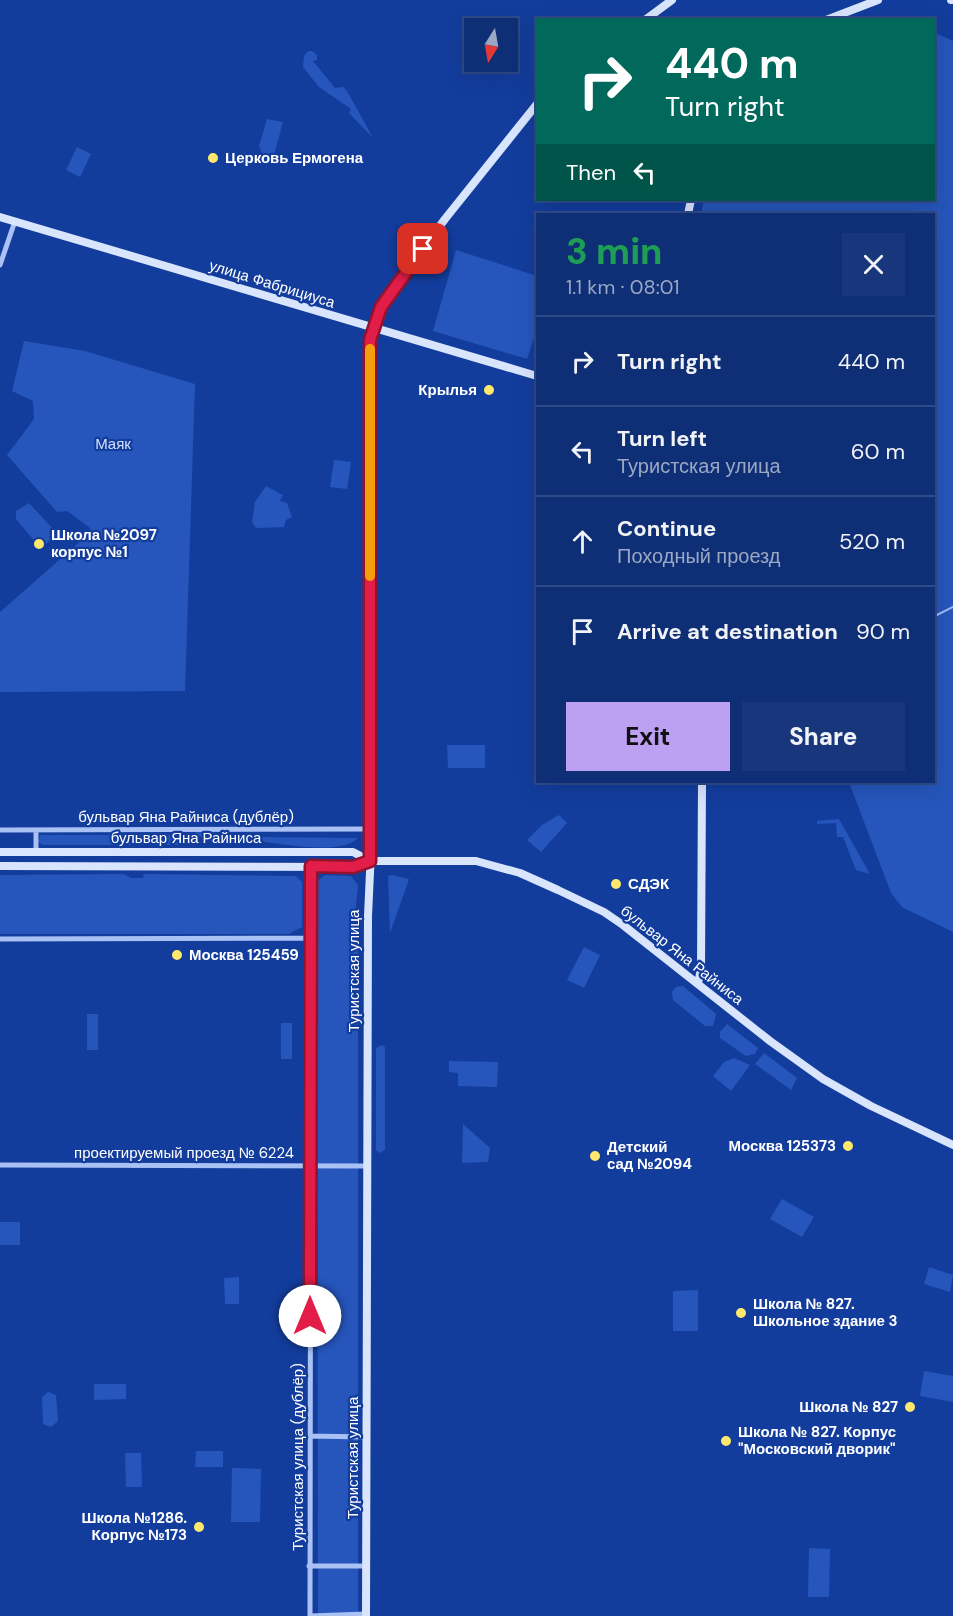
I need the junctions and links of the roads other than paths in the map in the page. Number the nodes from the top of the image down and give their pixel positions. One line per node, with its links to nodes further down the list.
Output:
1 (672, 0): 3 (main road)
2 (878, 0): 4 (main road)
3 (648, 18)
4 (831, 18)
5 (536, 105): 9 (main road)
6 (0, 217): 7 (main road, улица Фабрициуса)
7 (15, 222): 8 (street); 9 (main road, улица Фабрициуса)
8 (0, 265)
9 (372, 327): 10 (main road, улица Фабрициуса); 12 (main road, Туристская улица)
10 (536, 376)
11 (702, 783): 22 (main road)
12 (372, 829): 14 (street, бульвар Яна Райниса (дублёр)); 17 (main road, Туристская улица)
13 (0, 830): 14 (street, бульвар Яна Райниса (дублёр))
14 (36, 830): 15 (street)
15 (36, 851): 16 (main road, бульвар Яна Райниса); 17 (main road, бульвар Яна Райниса)
16 (0, 852)
17 (370, 861): 19 (main road, бульвар Яна Райниса); 22 (main road, бульвар Яна Райниса); 26 (main road, Туристская улица)
18 (0, 866): 19 (main road, бульвар Яна Райниса)
19 (311, 866): 20 (street, Туристская улица (дублёр))
20 (311, 938): 21 (street); 25 (street, Туристская улица (дублёр))
21 (0, 939)
22 (698, 983): 23 (main road, бульвар Яна Райниса)
23 (953, 1145)
24 (0, 1165): 25 (street, проектируемый проезд № 6224)
25 (310, 1166): 26 (street, проектируемый проезд № 6224); 27 (street, Туристская улица (дублёр))
26 (368, 1166): 28 (main road, Туристская улица)
27 (310, 1436): 28 (street); 29 (street, Туристская улица (дублёр))
28 (366, 1437): 30 (main road, Туристская улица)
29 (309, 1566): 30 (street); 32 (street, Туристская улица (дублёр))
30 (366, 1566): 31 (main road, Туристская улица)
31 (366, 1615): 32 (street)
32 (310, 1616)

